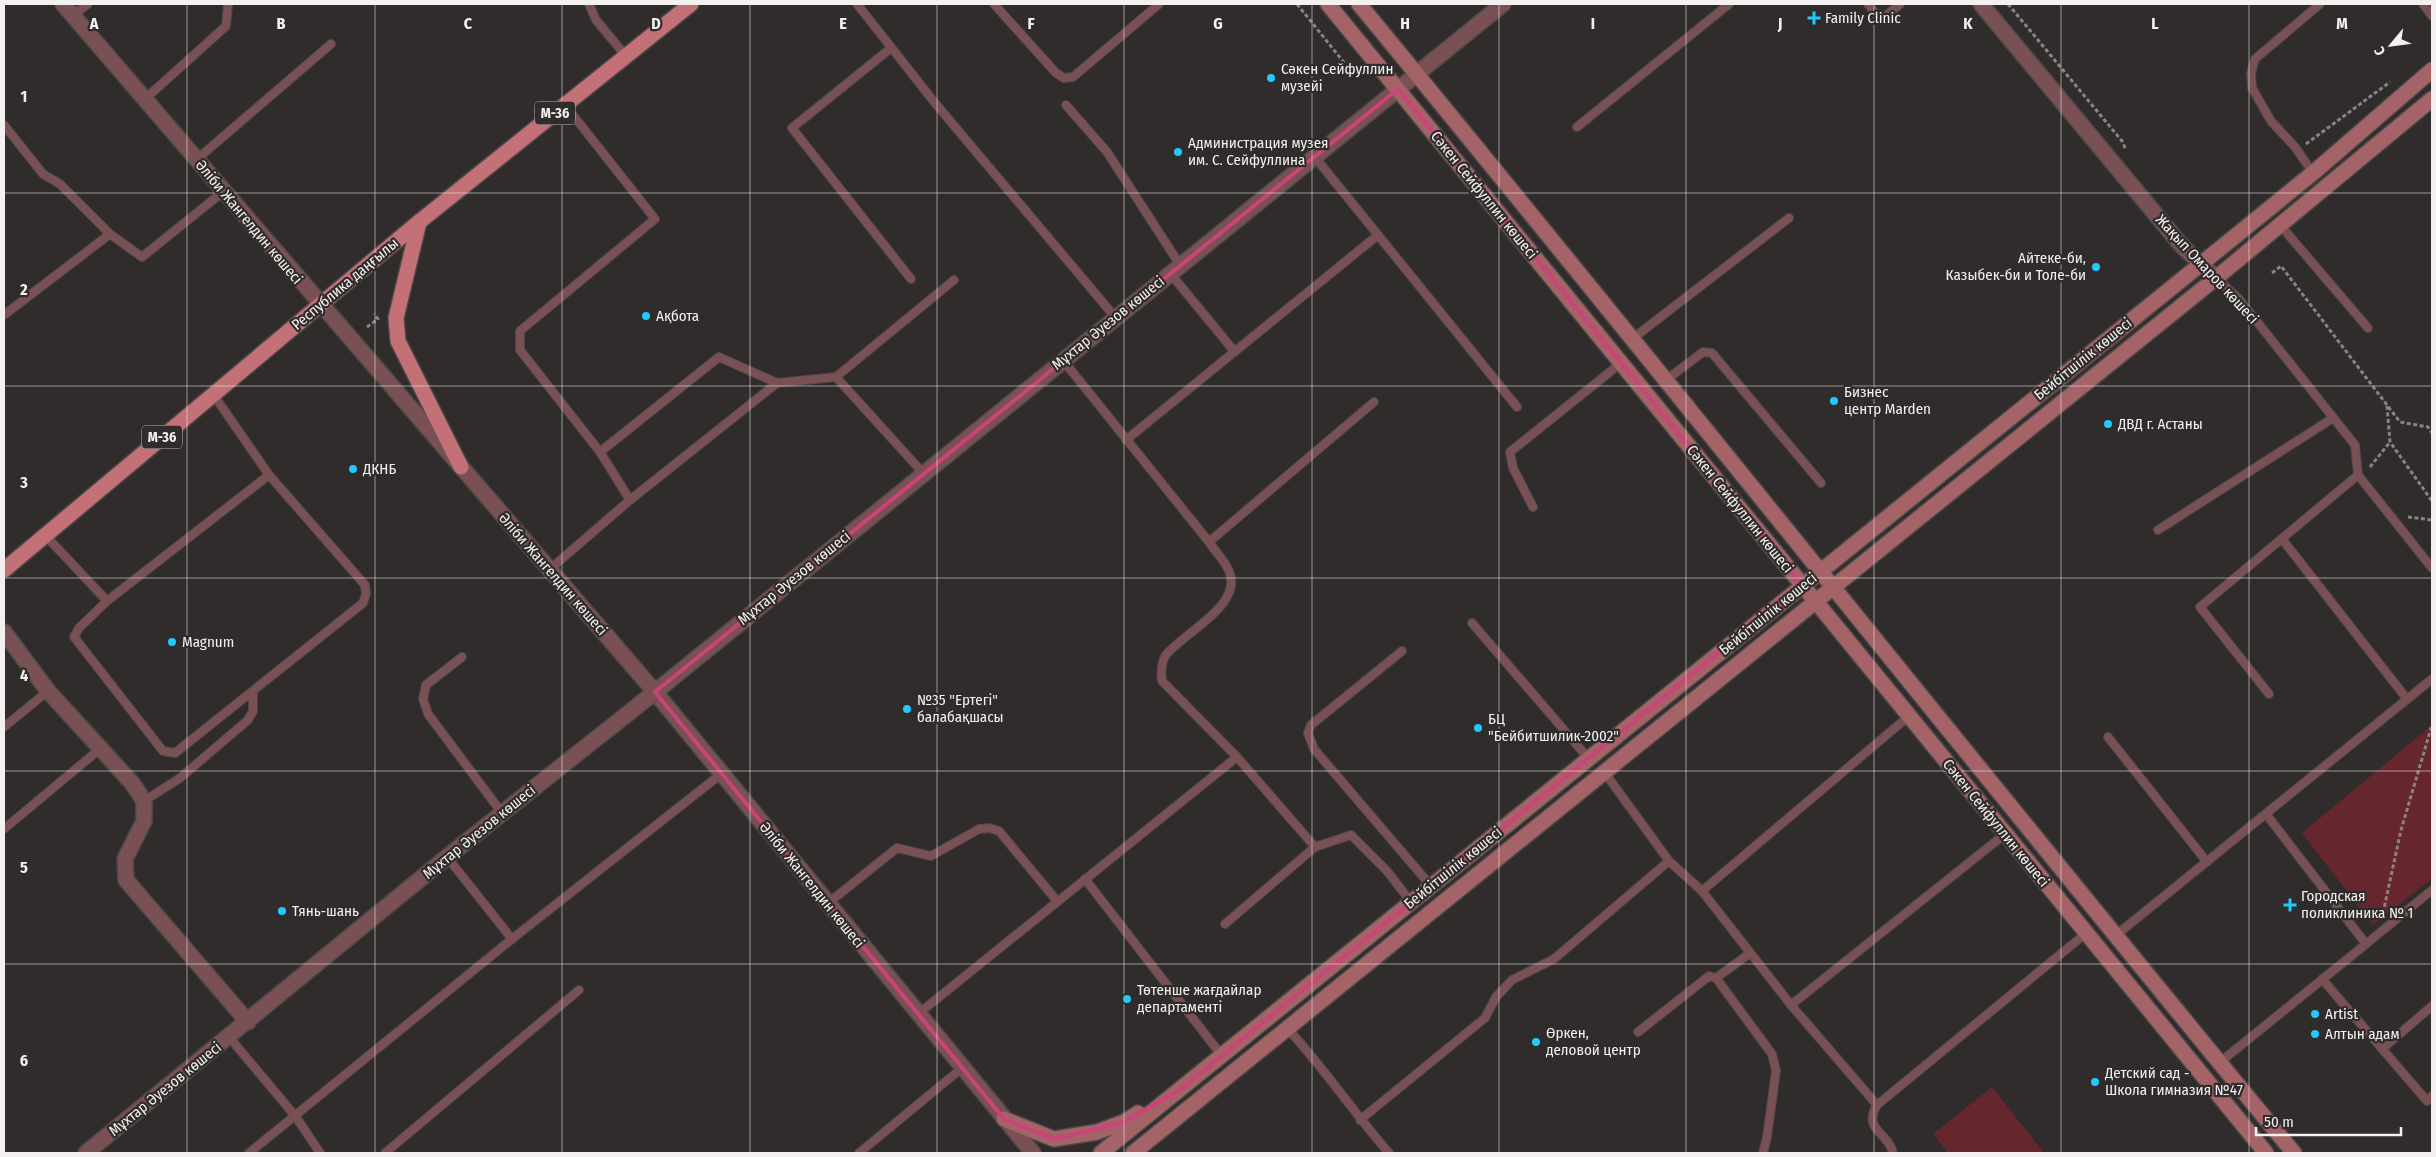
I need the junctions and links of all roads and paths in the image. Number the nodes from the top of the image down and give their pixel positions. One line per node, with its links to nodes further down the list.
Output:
1 (88, 4): 18 (lane)
2 (228, 4): 28 (lane)
3 (589, 4): 22 (lane)
4 (691, 4): 22 (main road, Республика даңғылы / M-36)
5 (857, 4): 21 (lane)
6 (994, 4): 7 (lane)
7 (1159, 4)
8 (1297, 4): 23 (path)
9 (1328, 4): 27 (main road, Сәкен Сейфуллин көшесі)
10 (1359, 4): 25 (main road, Сәкен Сейфуллин көшесі)
11 (1503, 4): 25 (street, Мұхтар Әуезов көшесі)
12 (1729, 4): 33 (lane)
13 (1868, 4): 14 (lane)
14 (1900, 4)
15 (1981, 4): 44 (street, Жақып Омаров көшесі)
16 (2320, 4): 34 (lane)
17 (2423, 4): 19 (lane)
18 (68, 9): 28 (street, Әліби Жангелдин көшесі)
19 (2432, 16)
20 (331, 44): 36 (lane)
21 (891, 48): 48 (lane); 53 (lane)
22 (626, 56): 30 (main road, Республика даңғылы / M-36)
23 (1350, 70)
24 (2432, 70): 37 (main road, Бейбітшілік көшесі)
25 (1417, 73): 27 (street, Мұхтар Әуезов көшесі); 56 (main road, Сәкен Сейфуллин көшесі)
26 (2392, 80): 34 (path)
27 (1398, 89): 35 (street, Мұхтар Әуезов көшесі); 59 (main road, Сәкен Сейфуллин көшесі)
28 (145, 99): 36 (street, Әліби Жангелдин көшесі)
29 (2432, 99): 41 (main road, Бейбітшілік көшесі)
30 (565, 105): 40 (main road, Республика даңғылы / M-36); 71 (lane)
31 (1066, 105): 45 (lane)
32 (4, 124): 42 (lane)
33 (1577, 127)
34 (2297, 151): 37 (lane)
35 (1314, 156): 43 (lane); 45 (street, Мұхтар Әуезов көшесі)
36 (196, 160): 38 (street, Әліби Жангелдин көшесі)
37 (2313, 173): 44 (main road, Бейбітшілік көшесі)
38 (224, 191): 42 (lane); 50 (street, Әліби Жангелдин көшесі)
39 (1790, 218): 56 (lane)
40 (419, 222): 50 (main road, Республика даңғылы / M-36); 72 (main road)
41 (2280, 225): 47 (main road, Бейбітшілік көшесі); 55 (lane)
42 (110, 234): 52 (lane)
43 (1378, 236): 57 (lane); 66 (lane)
44 (2201, 264): 47 (street, Жақып Омаров көшесі); 90 (main road, Бейбітшілік көшесі)
45 (1175, 269): 53 (street, Мұхтар Әуезов көшесі); 57 (lane)
46 (2272, 273): 65 (path)
47 (2216, 278): 67 (lane, Жақып Омаров көшесі); 92 (main road, Бейбітшілік көшесі)
48 (911, 279)
49 (954, 280): 60 (lane)
50 (320, 305): 63 (main road, Республика даңғылы / M-36); 72 (street, Әліби Жангелдин көшесі)
51 (374, 314): 54 (path)
52 (4, 315)
53 (1115, 317): 58 (street, Мұхтар Әуезов көшесі)
54 (367, 327)
55 (2368, 328)
56 (1632, 338): 61 (main road, Сәкен Сейфуллин көшесі)
57 (1234, 351): 69 (lane)
58 (1062, 360): 69 (lane); 74 (street, Мұхтар Әуезов көшесі)
59 (1621, 363): 80 (lane); 91 (main road, Сәкен Сейфуллин көшесі)
60 (836, 377): 62 (lane); 74 (lane)
61 (1666, 380): 77 (lane); 90 (main road, Сәкен Сейфуллин көшесі)
62 (776, 383): 71 (lane); 78 (lane)
63 (213, 394): 75 (lane); 84 (main road, Республика даңғылы / M-36)
64 (1374, 402): 86 (lane)
65 (2387, 404): 68 (path); 70 (path)
66 (1517, 407)
67 (2333, 418): 76 (lane, Жақып Омаров көшесі); 83 (lane)
68 (2432, 433)
69 (1126, 440): 86 (lane)
70 (2390, 442): 73 (path); 79 (path)
71 (600, 452): 78 (lane)
72 (462, 467): 89 (street, Әліби Жангелдин көшесі)
73 (2369, 469)
74 (923, 473): 102 (street, Мұхтар Әуезов көшесі)
75 (269, 475): 93 (lane); 101 (lane)
76 (2358, 475): 85 (lane); 87 (lane)
77 (1821, 483)
78 (630, 500): 89 (lane)
79 (2432, 502)
80 (1533, 507)
81 (2407, 520): 82 (path)
82 (2432, 520)
83 (2158, 530)
84 (45, 536): 88 (main road, Республика даңғылы / M-36); 93 (lane)
85 (2282, 539): 103 (lane); 104 (lane)
86 (1209, 542): 110 (lane)
87 (2432, 568)
88 (4, 570)
89 (549, 570): 102 (street, Әліби Жангелдин көшесі)
90 (1822, 571): 91 (main road, Бейбітшілік көшесі); 92 (main road, Сәкен Сейфуллин көшесі)
91 (1802, 585): 94 (main road, Сәкен Сейфуллин көшесі); 111 (main road, Бейбітшілік көшесі)
92 (1835, 587): 94 (main road, Бейбітшілік көшесі); 133 (main road, Сәкен Сейфуллин көшесі)
93 (107, 601): 101 (lane)
94 (1816, 601): 105 (main road, Сәкен Сейфуллин көшесі); 112 (main road, Бейбітшілік көшесі)
95 (1472, 623): 111 (lane)
96 (4, 632): 100 (street)
97 (1402, 651): 124 (lane)
98 (462, 658): 115 (lane)
99 (2432, 678): 104 (lane)
100 (48, 691): 107 (lane); 109 (street)
101 (253, 691): 114 (lane)
102 (655, 692): 113 (street, Әліби Жангелдин көшесі); 115 (street, Мұхтар Әуезов көшесі)
103 (2269, 694)
104 (2407, 699): 116 (lane)
105 (1909, 716): 118 (main road, Сәкен Сейфуллин көшесі); 126 (lane)
106 (2432, 725): 131 (path)
107 (4, 727)
108 (2108, 737): 122 (lane)
109 (100, 748): 114 (street); 117 (lane)
110 (1237, 756): 119 (lane); 123 (lane)
111 (1588, 759): 124 (main road, Бейбітшілік көшесі)
112 (1605, 773): 121 (lane); 144 (main road, Бейбітшілік көшесі)
113 (721, 774): 129 (street, Әліби Жангелдин көшесі); 134 (lane)
114 (144, 801): 143 (street)
115 (502, 813): 120 (street, Мұхтар Әуезов көшесі)
116 (2266, 814): 122 (lane); 135 (lane)
117 (4, 829)
118 (2004, 834): 132 (main road, Сәкен Сейфуллин көшесі); 140 (lane)
119 (1315, 847): 128 (lane); 130 (lane)
120 (447, 857): 134 (lane); 143 (street, Мұхтар Әуезов көшесі)
121 (1669, 861): 126 (lane); 156 (lane)
122 (2207, 862): 133 (lane)
123 (1085, 879): 127 (lane); 148 (lane)
124 (1431, 886): 128 (main road, Бейбітшілік көшесі)
125 (2432, 890): 131 (lane)
126 (1702, 892): 136 (lane)
127 (1057, 901): 129 (lane); 142 (lane)
128 (1411, 902): 148 (main road, Бейбітшілік көшесі)
129 (828, 904): 142 (street, Әліби Жангелдин көшесі)
130 (1225, 924)
131 (2379, 933): 135 (lane)
132 (2086, 934): 153 (lane); 170 (main road, Сәкен Сейфуллин көшесі)
133 (2115, 936): 149 (main road, Сәкен Сейфуллин көшесі)
134 (512, 939): 154 (lane)
135 (2366, 944): 138 (lane)
136 (1749, 954): 137 (lane); 140 (lane)
137 (1716, 978): 145 (lane); 168 (lane)
138 (2322, 979): 147 (lane); 149 (lane)
139 (579, 990): 161 (lane)
140 (1790, 1005): 153 (lane)
141 (2432, 1006): 147 (lane)
142 (918, 1014): 150 (street, Әліби Жангелдин көшесі)
143 (248, 1022): 146 (street, Мұхтар Әуезов көшесі)
144 (1287, 1028): 156 (lane); 157 (main road, Бейбітшілік көшесі)
145 (1638, 1032)
146 (229, 1037): 154 (lane); 158 (street, Мұхтар Әуезов көшесі)
147 (2382, 1049): 152 (lane)
148 (1222, 1056): 151 (main road, Бейбітшілік көшесі)
149 (2219, 1063): 171 (main road, Сәкен Сейфуллин көшесі)
150 (962, 1068): 155 (street, Әліби Жангелдин көшесі); 162 (lane)
151 (1181, 1089): 155 (main road); 164 (main road, Бейбітшілік көшесі)
152 (2432, 1096)
153 (1877, 1105): 169 (lane)
154 (296, 1117): 159 (lane); 160 (lane)
155 (1004, 1119): 163 (street, Әліби Жангелдин көшесі)
156 (1360, 1120): 167 (lane)
157 (1156, 1135): 165 (main road, Бейбітшілік көшесі); 166 (street)
158 (86, 1153)
159 (249, 1153)
160 (320, 1153)
161 (385, 1153)
162 (859, 1153)
163 (1033, 1153)
164 (1101, 1153)
165 (1133, 1153)
166 (1148, 1153)
167 (1389, 1153)
168 (1763, 1153)
169 (1893, 1153)
170 (2266, 1153)
171 (2294, 1153)

